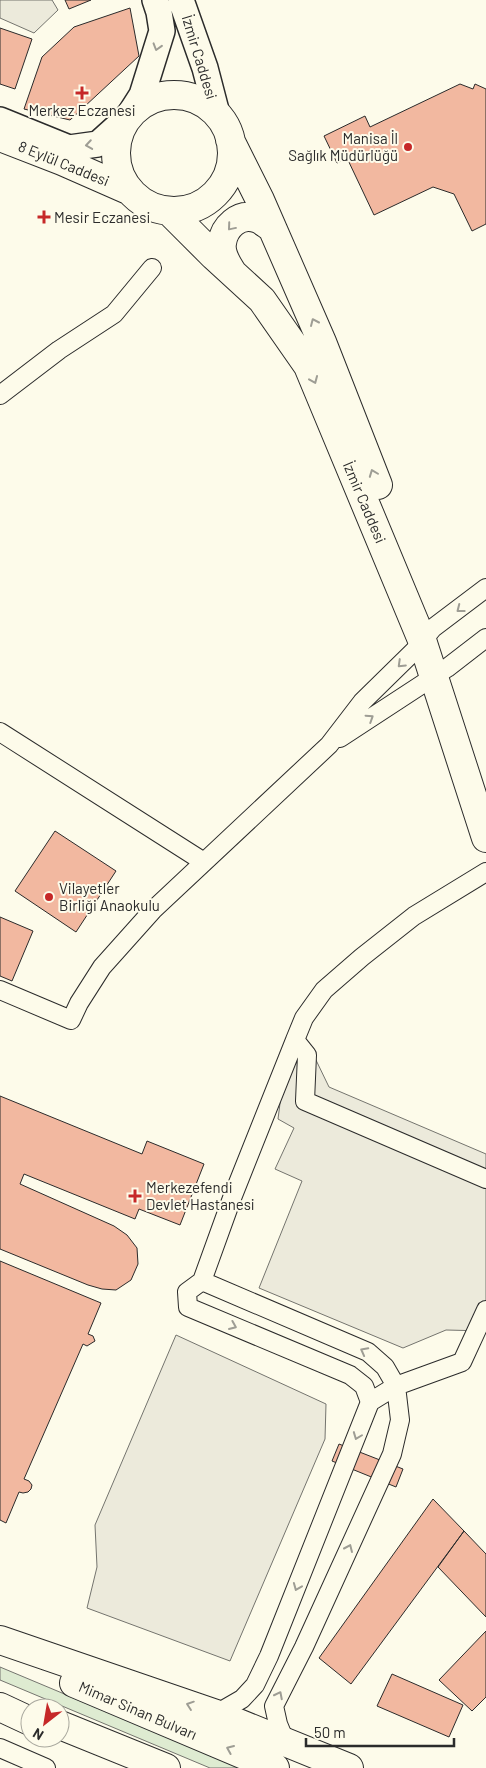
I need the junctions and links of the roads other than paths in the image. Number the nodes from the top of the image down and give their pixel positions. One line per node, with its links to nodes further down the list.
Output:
1 (155, 0): 4 (main road, İzmir Caddesi, one-way to 4)
2 (181, 0): 3 (main road, İzmir Caddesi)
3 (217, 114): 4 (main road); 7 (main road)
4 (128, 117): 5 (main road, İzmir Caddesi, one-way to 5); 8 (main road)
5 (0, 120)
6 (0, 137): 8 (main road, 8 Eylül Caddesi)
7 (230, 140): 9 (main road); 10 (main road, İzmir Caddesi)
8 (128, 190): 9 (main road)
9 (169, 212): 12 (main road, İzmir Caddesi)
10 (272, 228): 12 (main road, one-way to 12); 15 (main road, İzmir Caddesi, one-way to 10)
11 (152, 268): 13 (street)
12 (232, 272): 15 (main road, İzmir Caddesi, one-way to 15)
13 (0, 395)
14 (486, 588): 15 (street, one-way to 15)
15 (428, 634): 17 (main road, İzmir Caddesi); 19 (street, one-way to 19)
16 (486, 638): 17 (street)
17 (441, 672): 19 (street, one-way to 17); 20 (main road, İzmir Caddesi); 21 (main road, İzmir Caddesi)
18 (0, 732): 22 (street)
19 (329, 745): 22 (street)
20 (486, 782)
21 (486, 838)
22 (204, 862): 24 (street)
23 (486, 872): 25 (street)
24 (0, 990)
25 (294, 1040): 26 (street); 27 (street)
26 (486, 1179)
27 (202, 1281): 29 (street, one-way to 27); 30 (street, one-way to 30)
28 (486, 1310): 29 (street)
29 (396, 1386): 30 (street); 40 (street, one-way to 29)
30 (370, 1402): 36 (street, one-way to 36)
31 (0, 1640): 36 (main road, one-way to 31)
32 (0, 1652): 45 (main road, Mimar Sinan Bulvarı, one-way to 32)
33 (0, 1700): 35 (main road)
34 (0, 1707): 37 (main road)
35 (20, 1708)
36 (216, 1714): 40 (main road)
37 (20, 1716)
38 (70, 1729): 44 (main road)
39 (70, 1740): 43 (main road)
40 (285, 1741): 46 (main road)
41 (0, 1748): 42 (street)
42 (46, 1768)
43 (125, 1768)
44 (166, 1768)
45 (275, 1768)
46 (349, 1768)

